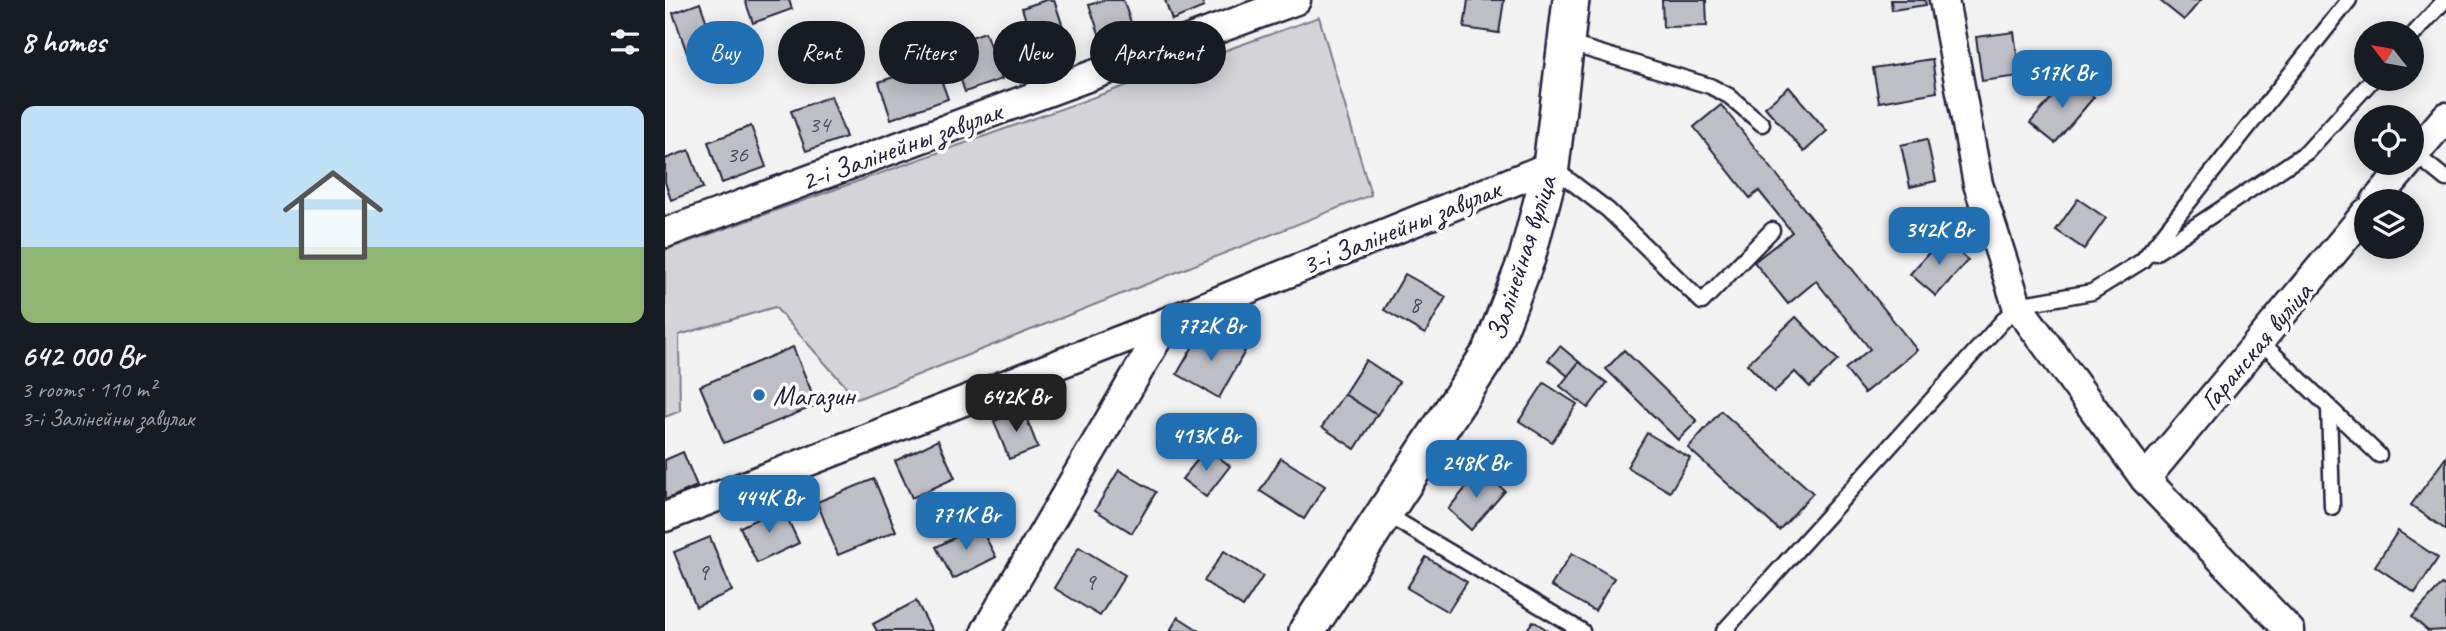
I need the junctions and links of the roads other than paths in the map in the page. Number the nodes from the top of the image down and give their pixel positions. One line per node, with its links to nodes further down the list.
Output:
1 (1296, 0): 19 (street, 2-і Залінейны завулак)
2 (1571, 0): 7 (street, Залінейная вуліца)
3 (1944, 0): 21 (street)
4 (2349, 0): 20 (lane)
5 (2445, 0): 6 (lane)
6 (2424, 23)
7 (1566, 42): 10 (lane); 12 (street, Залінейная вуліца)
8 (2363, 91): 20 (lane)
9 (2446, 117): 11 (street)
10 (1762, 124)
11 (2424, 143)
12 (1551, 166): 18 (lane); 22 (street, 3-і Залінейны завулак); 28 (street, Залінейная вуліца)
13 (2424, 166): 15 (lane)
14 (2397, 175): 16 (street)
15 (2446, 179)
16 (2386, 189)
17 (2354, 227): 23 (street, Гаранская вуліца)
18 (1772, 230)
19 (665, 233)
20 (2142, 261): 21 (lane)
21 (2017, 304): 26 (street); 33 (lane)
22 (1167, 322): 29 (street, 3-і Залінейны завулак); 30 (street)
23 (2260, 341): 24 (lane); 26 (street, Гаранская вуліца)
24 (2329, 407): 25 (lane); 27 (lane)
25 (2379, 455)
26 (2145, 480): 34 (street)
27 (2332, 507)
28 (1386, 514): 31 (street, Залінейная вуліца); 32 (lane)
29 (665, 517)
30 (986, 631)
31 (1307, 631)
32 (1582, 631)
33 (1724, 631)
34 (2290, 631)

